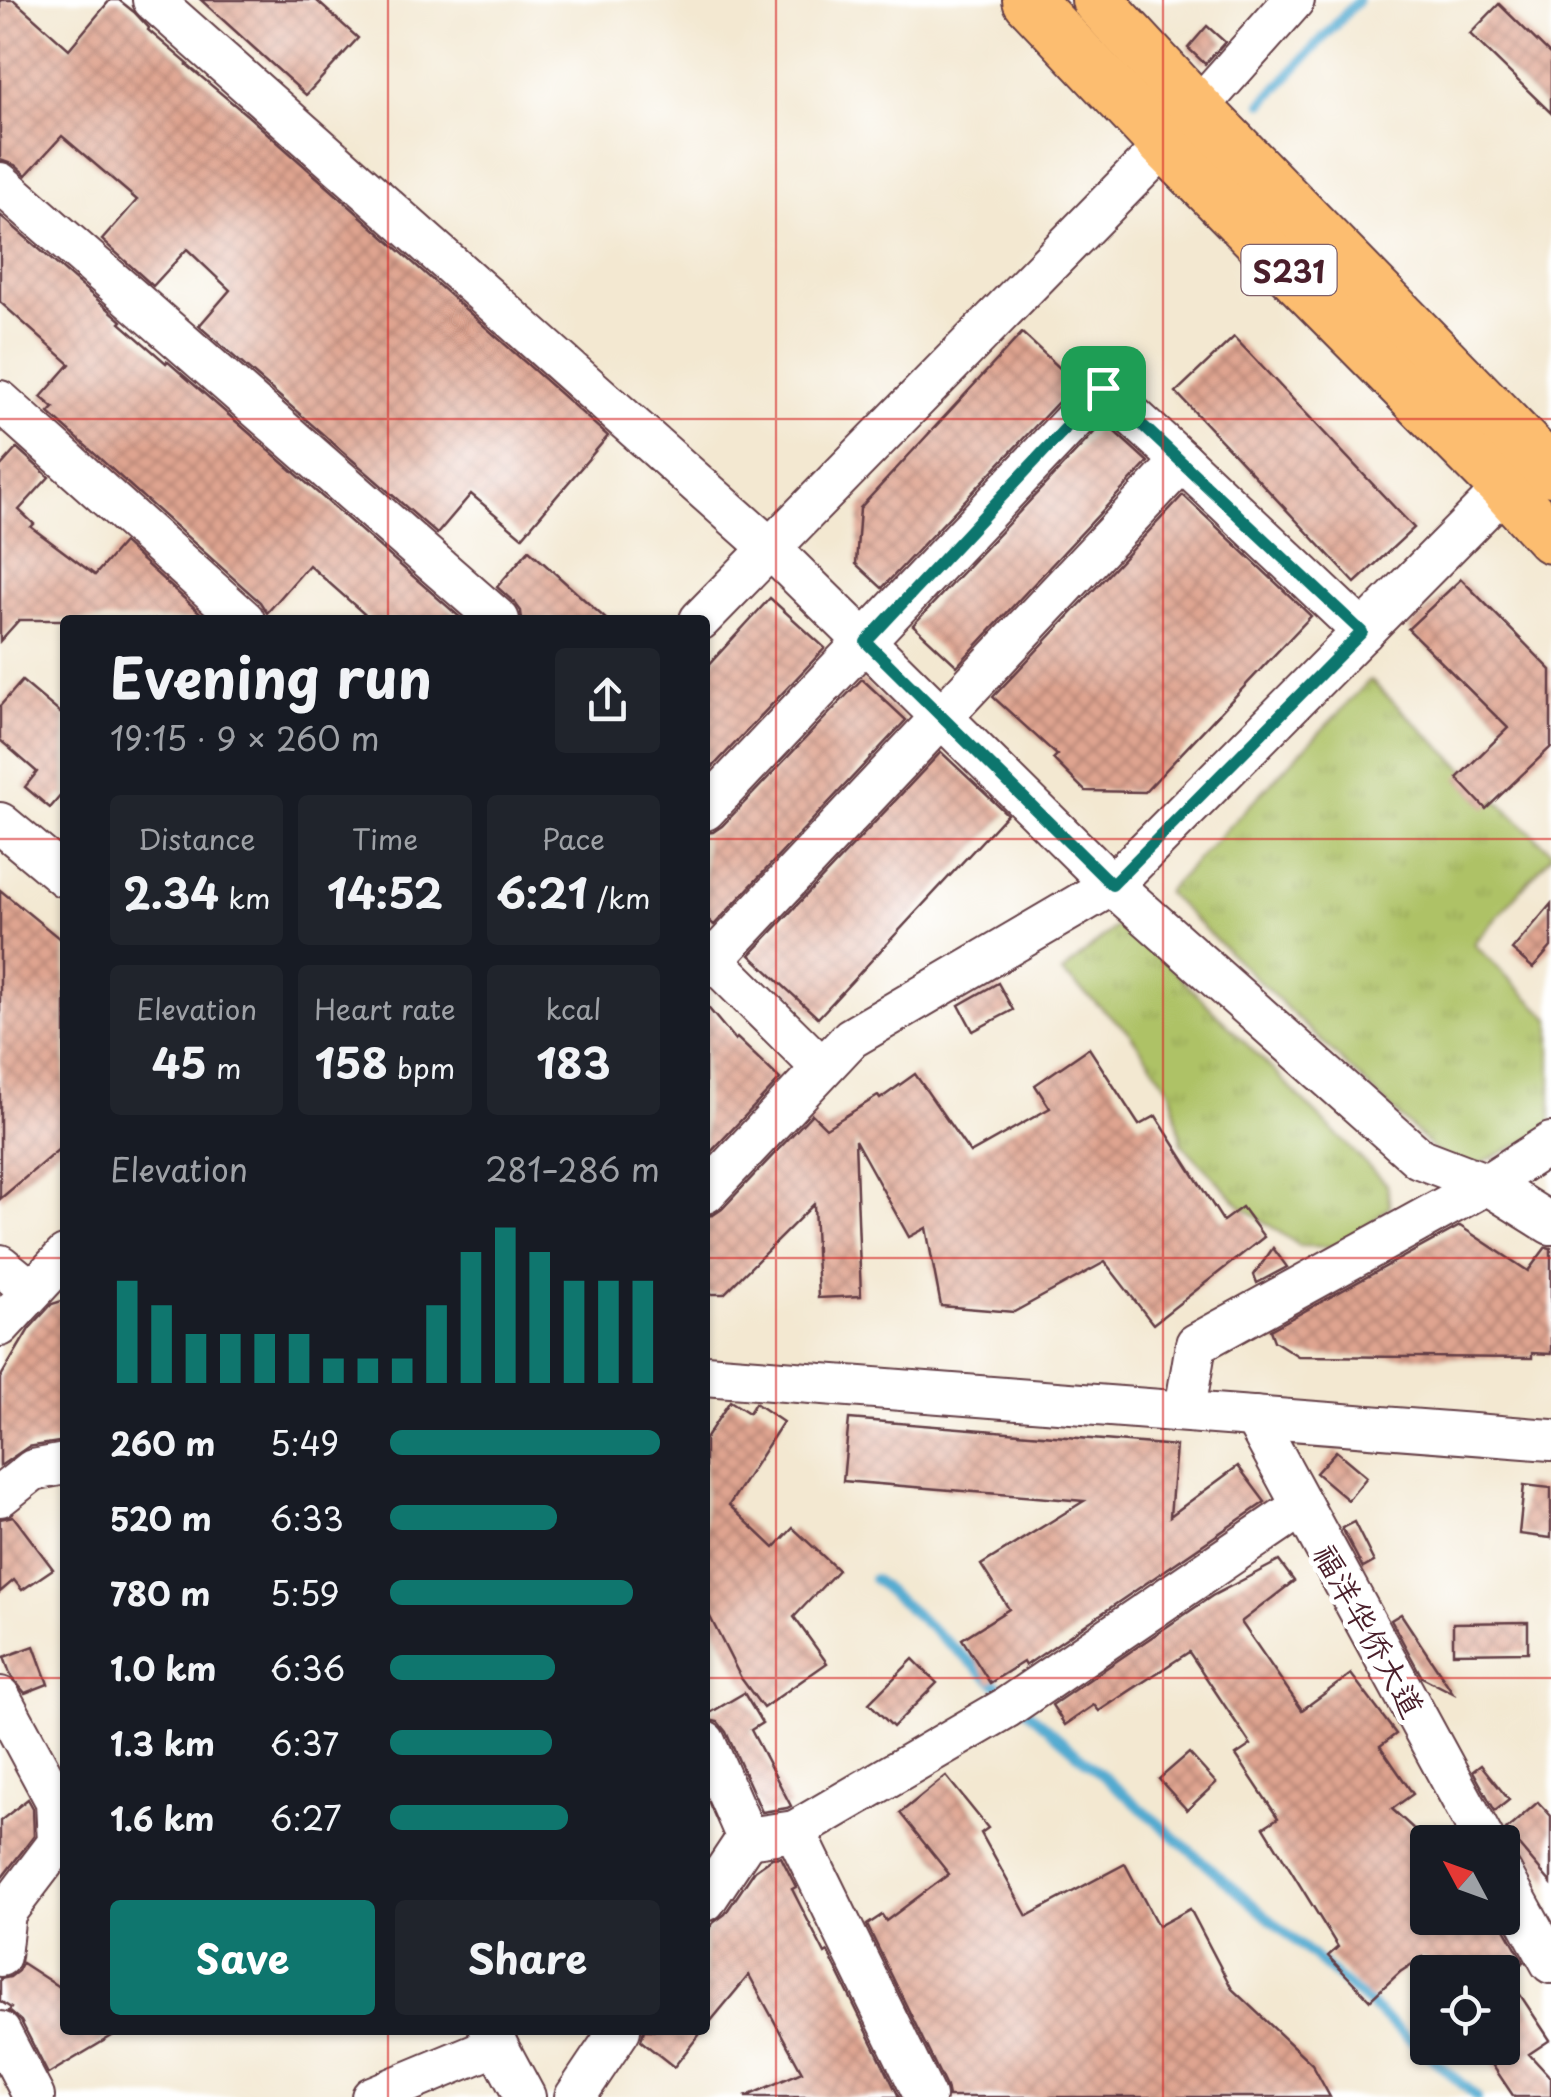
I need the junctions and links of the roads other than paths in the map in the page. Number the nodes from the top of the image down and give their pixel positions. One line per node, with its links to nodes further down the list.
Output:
1 (152, 0): 13 (street)
2 (1028, 0): 6 (main road, S231)
3 (1096, 0): 5 (main road, S231)
4 (1294, 0): 5 (street)
5 (1198, 108): 6 (street); 10 (main road, S231)
6 (1165, 145): 11 (main road, S231); 13 (street)
7 (0, 183): 15 (street)
8 (0, 400): 14 (street)
9 (1182, 461): 17 (street); 18 (street); 19 (street)
10 (1551, 471)
11 (1505, 488): 12 (main road, S231); 17 (street)
12 (1551, 538)
13 (770, 548): 16 (street); 18 (street)
14 (238, 615)
15 (493, 615)
16 (705, 615)
17 (1362, 632): 23 (street)
18 (866, 642): 19 (street); 20 (street)
19 (941, 716): 23 (street); 24 (street)
20 (710, 805)
21 (8, 845): 22 (street)
22 (60, 874)
23 (1112, 885): 26 (street); 28 (street)
24 (710, 955)
25 (710, 957): 26 (street)
26 (822, 1068): 29 (street)
27 (1551, 1143): 28 (street)
28 (1487, 1184): 30 (street); 36 (street)
29 (710, 1188)
30 (1551, 1224)
31 (60, 1261): 33 (street)
32 (0, 1265): 33 (street)
33 (32, 1292): 34 (street)
34 (0, 1326)
35 (710, 1375): 36 (street)
36 (1185, 1410): 37 (street)
37 (1254, 1417): 38 (street); 41 (street, 福洋华侨大道)
38 (1551, 1440)
39 (60, 1465): 40 (street)
40 (0, 1496)
41 (1302, 1506): 45 (street, 福洋华侨大道); 46 (street)
42 (0, 1696): 44 (street)
43 (710, 1753): 47 (street)
44 (60, 1798): 50 (street)
45 (1476, 1825)
46 (795, 1831): 47 (street); 59 (street)
47 (747, 1838): 48 (street)
48 (710, 1894)
49 (1520, 1907): 51 (street)
50 (0, 1956)
51 (1551, 1963)
52 (0, 2032): 55 (street)
53 (617, 2035): 58 (street)
54 (493, 2038): 56 (street); 57 (street)
55 (34, 2097)
56 (372, 2097)
57 (524, 2097)
58 (575, 2097)
59 (925, 2097)

